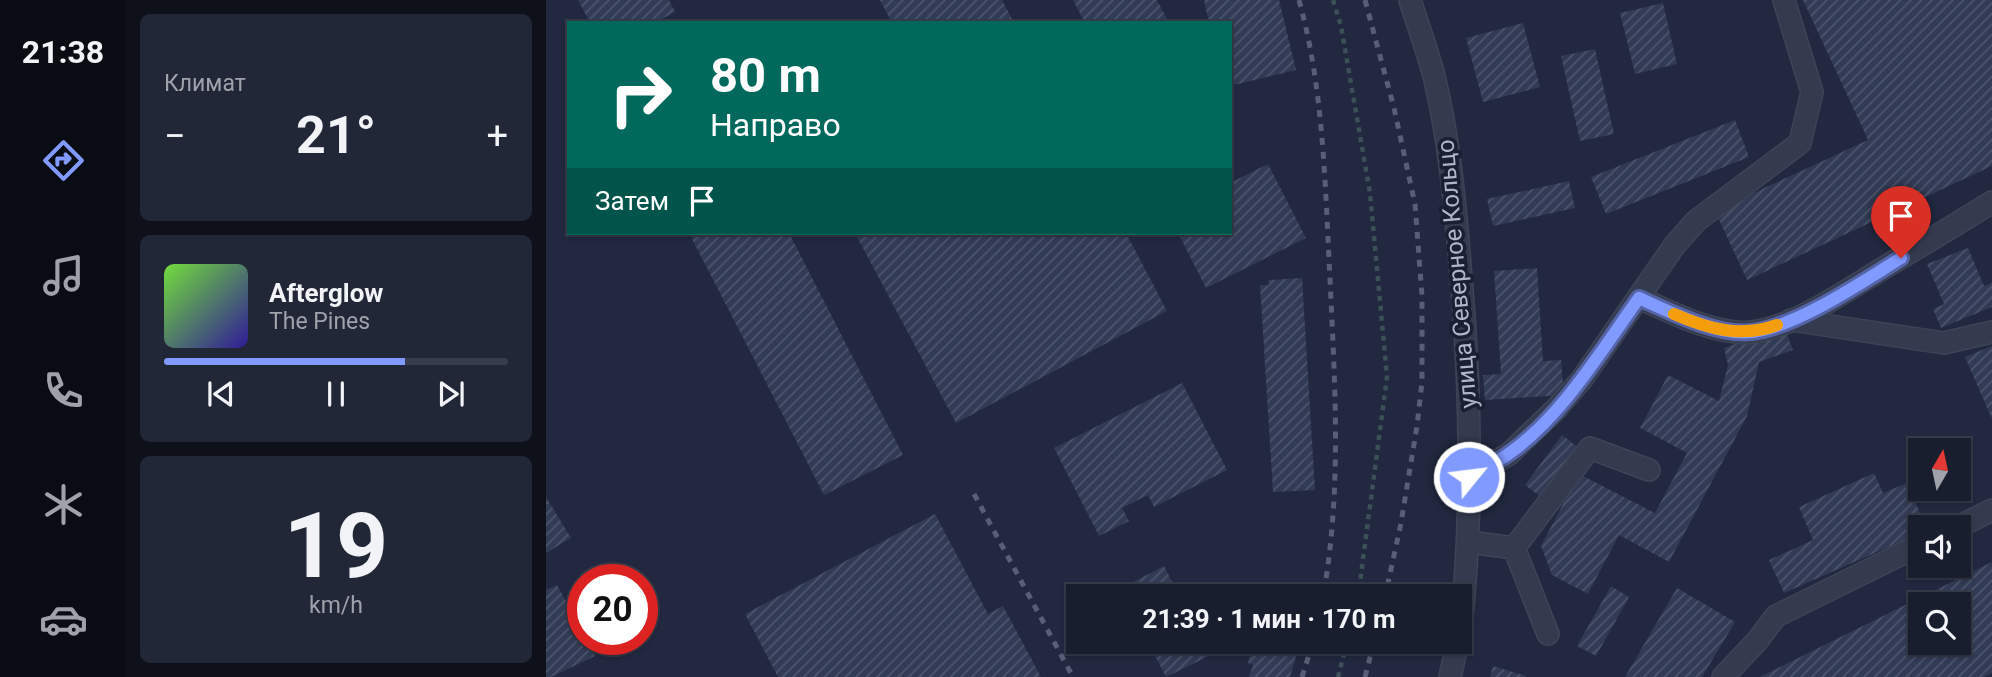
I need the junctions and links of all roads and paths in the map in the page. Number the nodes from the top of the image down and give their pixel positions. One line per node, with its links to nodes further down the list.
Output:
1 (1333, 0): 15 (path)
2 (1410, 0): 9 (street, улица Северное Кольцо)
3 (1784, 0): 5 (street)
4 (1992, 202): 6 (street)
5 (1639, 298): 6 (street); 9 (street)
6 (1791, 320): 7 (street)
7 (1992, 332)
8 (1649, 470): 13 (street)
9 (1469, 477): 12 (street, улица Северное Кольцо)
10 (1992, 510): 11 (street)
11 (1971, 520)
12 (1469, 541): 13 (street); 16 (street, улица Северное Кольцо)
13 (1514, 548): 17 (street)
14 (1908, 551): 22 (street)
15 (1360, 584)
16 (1465, 584)
17 (1548, 634)
18 (1344, 654): 20 (path)
19 (1455, 654): 21 (street)
20 (1338, 677)
21 (1450, 677)
22 (1723, 677)

